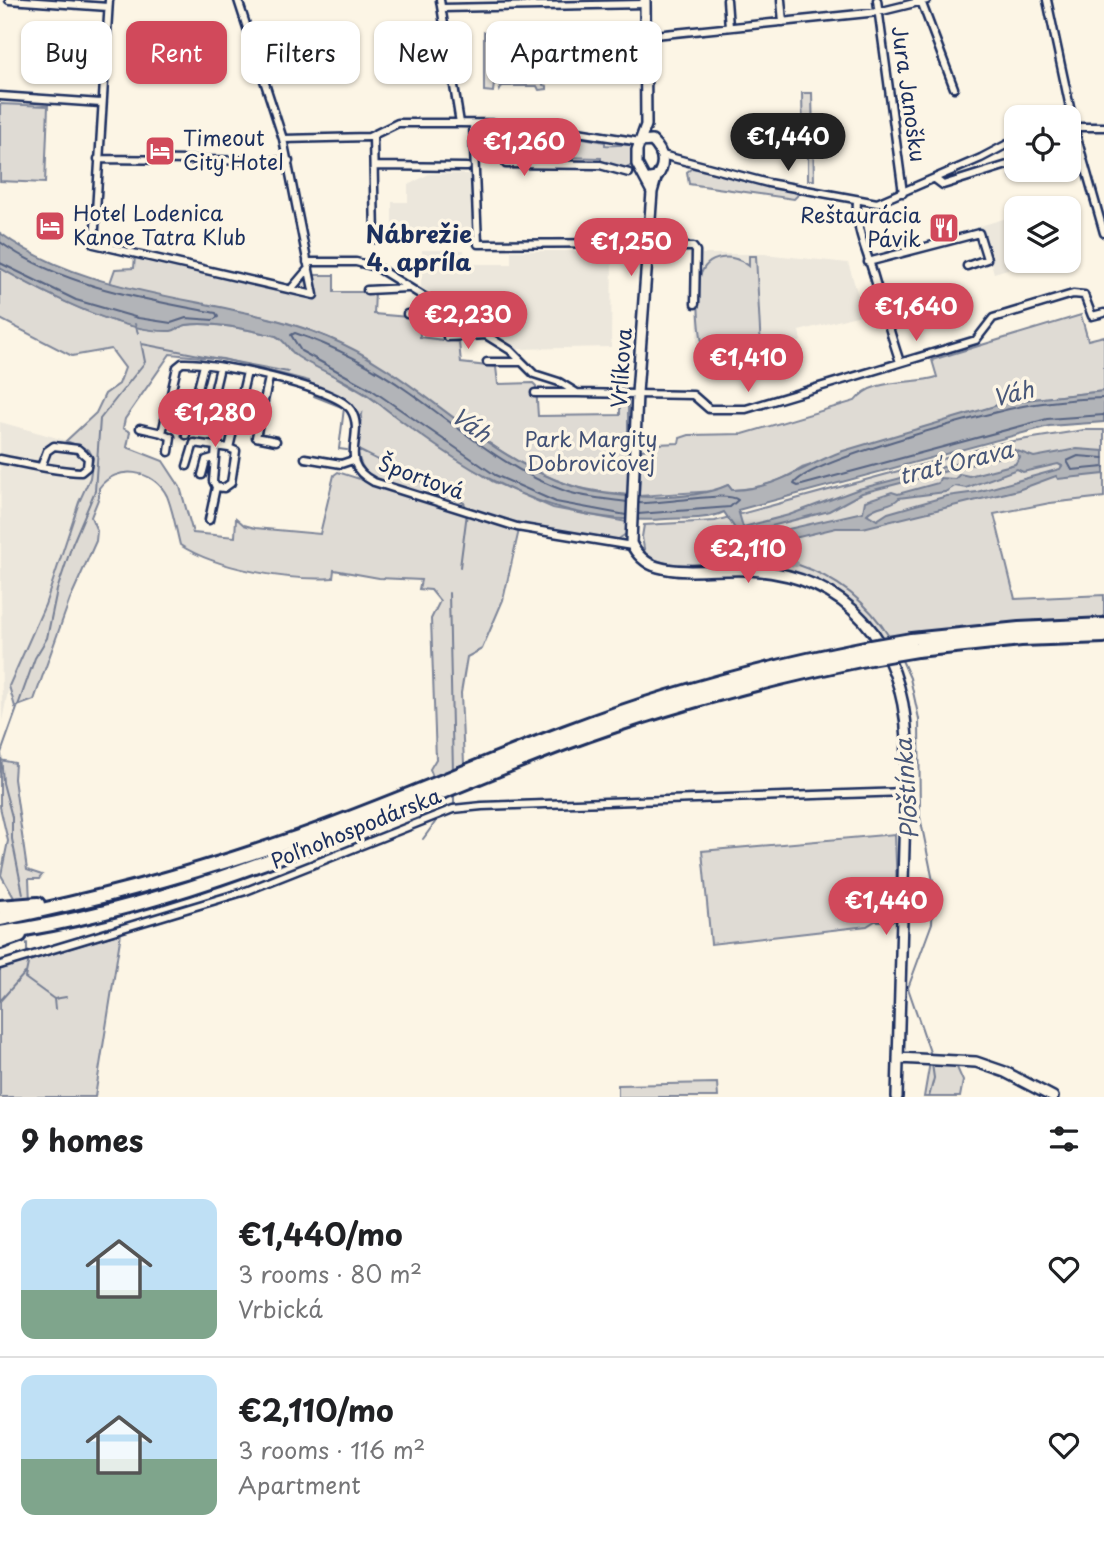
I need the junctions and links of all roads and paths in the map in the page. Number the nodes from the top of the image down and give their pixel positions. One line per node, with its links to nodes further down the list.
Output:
1 (9, 0): 10 (street)
2 (238, 0): 29 (street)
3 (440, 0): 11 (street)
4 (727, 0): 15 (street)
5 (781, 0): 14 (street)
6 (877, 0): 12 (street, Jura Janošku)
7 (1047, 0): 21 (street)
8 (924, 1): 12 (street); 18 (street)
9 (645, 2): 11 (street); 13 (street)
10 (108, 3): 20 (street)
11 (442, 8): 22 (street)
12 (878, 12): 14 (street); 50 (street, Jura Janošku)
13 (645, 21)
14 (783, 22): 15 (street)
15 (729, 27): 16 (street)
16 (662, 34)
17 (646, 84): 25 (street)
18 (954, 88)
19 (0, 96): 20 (street)
20 (101, 103): 36 (street)
21 (1068, 105)
22 (460, 123): 23 (street); 28 (street)
23 (473, 124): 24 (street); 55 (street)
24 (505, 124): 30 (street); 44 (street)
25 (646, 125): 30 (street); 31 (street)
26 (1081, 127): 27 (street)
27 (1104, 127)
28 (373, 136): 29 (street); 40 (street)
29 (283, 139): 38 (street)
30 (640, 142): 31 (street); 39 (street)
31 (654, 143): 34 (street)
32 (1004, 145): 47 (street)
33 (1081, 150): 35 (street)
34 (662, 155): 37 (street); 41 (street)
35 (1083, 155): 51 (street)
36 (98, 159): 38 (street); 60 (street)
37 (675, 160): 41 (street); 52 (street)
38 (289, 161): 57 (street)
39 (637, 164): 44 (street); 45 (street)
40 (375, 166): 43 (street); 54 (street)
41 (663, 166): 46 (street)
42 (1004, 166): 47 (street)
43 (467, 167)
44 (629, 173): 45 (street)
45 (644, 177): 46 (street); 49 (street)
46 (656, 177): 49 (street, Vrlíkova)
47 (935, 179): 50 (street)
48 (1104, 191): 51 (street)
49 (652, 192): 55 (street, Vrlíkova)
50 (903, 193): 52 (street)
51 (1094, 194): 53 (street)
52 (857, 201): 56 (street)
53 (1104, 233)
54 (375, 239)
55 (648, 244): 62 (street); 77 (street, Vrlíkova)
56 (868, 262): 58 (street); 70 (street)
57 (308, 265): 59 (street); 60 (street); 60 (street)
58 (967, 266)
59 (408, 287): 61 (street); 63 (street)
60 (292, 288)
61 (367, 290)
62 (695, 304)
63 (451, 313): 65 (street); 66 (street)
64 (1104, 313): 70 (street)
65 (407, 314)
66 (487, 335): 67 (street); 69 (street)
67 (447, 337)
68 (486, 362): 69 (street)
69 (522, 362): 76 (street)
70 (900, 362): 77 (street)
71 (204, 365): 72 (street, Športová); 80 (street); 81 (street)
72 (220, 367): 73 (street, Športová); 78 (street)
73 (247, 372): 74 (street, Športová); 84 (street)
74 (269, 378): 82 (street); 89 (street, Športová)
75 (535, 393): 76 (street)
76 (577, 393): 77 (street)
77 (637, 393): 95 (street, Vrlíkova)
78 (206, 426)
79 (140, 428): 80 (street)
80 (162, 433): 85 (street)
81 (186, 435)
82 (276, 441)
83 (216, 446): 84 (street); 86 (street); 90 (street)
84 (229, 448): 93 (street)
85 (169, 452)
86 (213, 458): 92 (street); 93 (street)
87 (305, 458): 89 (street)
88 (0, 459): 91 (street)
89 (354, 460): 95 (street, Športová)
90 (187, 466)
91 (41, 467): 91 (street)
92 (202, 475)
93 (216, 486): 94 (street)
94 (209, 520)
95 (632, 546): 100 (street)
96 (1104, 625): 98 (highway)
97 (1104, 636): 98 (highway)
98 (914, 645): 99 (highway, bridge)
99 (453, 782): 101 (highway); 104 (highway)
100 (906, 792): 107 (street, Poľnohospodárska); 108 (street)
101 (99, 899): 102 (highway); 103 (highway)
102 (0, 907)
103 (0, 919)
104 (40, 927): 105 (highway); 106 (highway)
105 (0, 933)
106 (0, 942)
107 (0, 965)
108 (898, 1058): 109 (street); 110 (street)
109 (897, 1097)
110 (1053, 1097)

